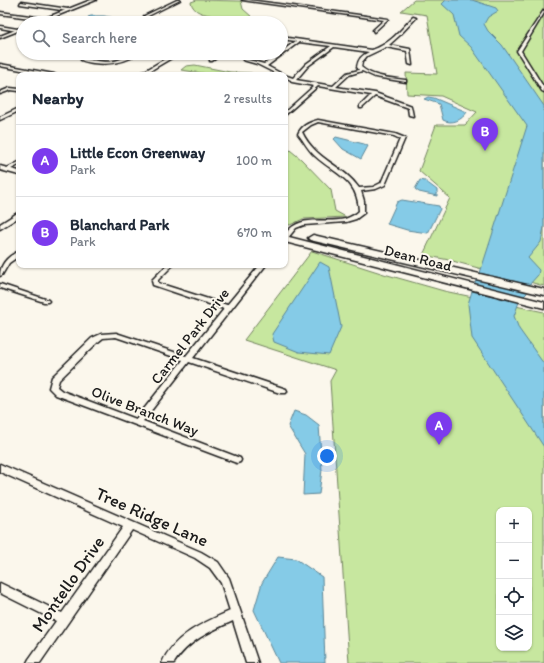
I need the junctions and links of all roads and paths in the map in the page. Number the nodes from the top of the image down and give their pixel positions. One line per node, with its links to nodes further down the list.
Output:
1 (94, 0): 5 (street)
2 (179, 0): 10 (street)
3 (243, 0): 15 (street)
4 (21, 3): 5 (street)
5 (68, 10): 9 (street)
6 (544, 11): 41 (street)
7 (0, 13): 8 (street)
8 (22, 16)
9 (53, 16)
10 (145, 16)
11 (414, 18): 20 (street)
12 (0, 27): 13 (street)
13 (16, 30)
14 (16, 30): 16 (street)
15 (374, 31)
16 (0, 37)
17 (288, 39): 18 (street)
18 (298, 41): 19 (street); 21 (street)
19 (333, 46): 22 (street); 36 (street)
20 (387, 46): 22 (street); 28 (street)
21 (288, 48)
22 (370, 51): 31 (street)
23 (83, 60): 24 (street)
24 (124, 60)
25 (166, 60): 33 (street)
26 (245, 60): 30 (street)
27 (272, 60): 30 (street)
28 (411, 64)
29 (0, 65): 32 (street)
30 (264, 66): 34 (street)
31 (362, 70): 37 (street); 39 (street)
32 (38, 72)
33 (145, 72)
34 (276, 72)
35 (288, 78): 36 (street)
36 (293, 81): 38 (street)
37 (405, 81)
38 (317, 85): 39 (street); 46 (street)
39 (333, 88): 43 (street)
40 (16, 90): 42 (street)
41 (544, 91)
42 (0, 93)
43 (374, 94): 44 (street); 47 (street)
44 (361, 107)
45 (16, 111): 48 (street)
46 (288, 111)
47 (411, 115)
48 (0, 119)
49 (0, 162): 50 (main road)
50 (16, 166)
51 (16, 167): 52 (main road)
52 (3, 169)
53 (358, 190): 53 (street); 56 (street)
54 (16, 216): 55 (street)
55 (0, 227)
56 (288, 233)
57 (288, 235): 64 (main road, Dean Road)
58 (288, 236): 66 (main road, Dean Road)
59 (16, 255): 62 (street)
60 (167, 268): 67 (street)
61 (261, 268): 67 (street, Carmel Park Drive)
62 (0, 274)
63 (0, 286): 65 (street)
64 (543, 292)
65 (46, 301)
66 (542, 304)
67 (228, 308): 68 (street, Carmel Park Drive)
68 (188, 360): 69 (street); 70 (street, Carmel Park Drive); 70 (street, Olive Branch Way)
69 (283, 390)
70 (137, 423): 71 (street, Olive Branch Way)
71 (237, 460)
72 (0, 468): 73 (street, Tree Ridge Lane)
73 (130, 525): 75 (street, Tree Ridge Lane); 76 (street, Montello Drive)
74 (0, 588): 76 (street)
75 (236, 614): 78 (street); 79 (street, Tree Ridge Lane)
76 (64, 619): 77 (street, Montello Drive)
77 (33, 663)
78 (168, 663)
79 (252, 663)

